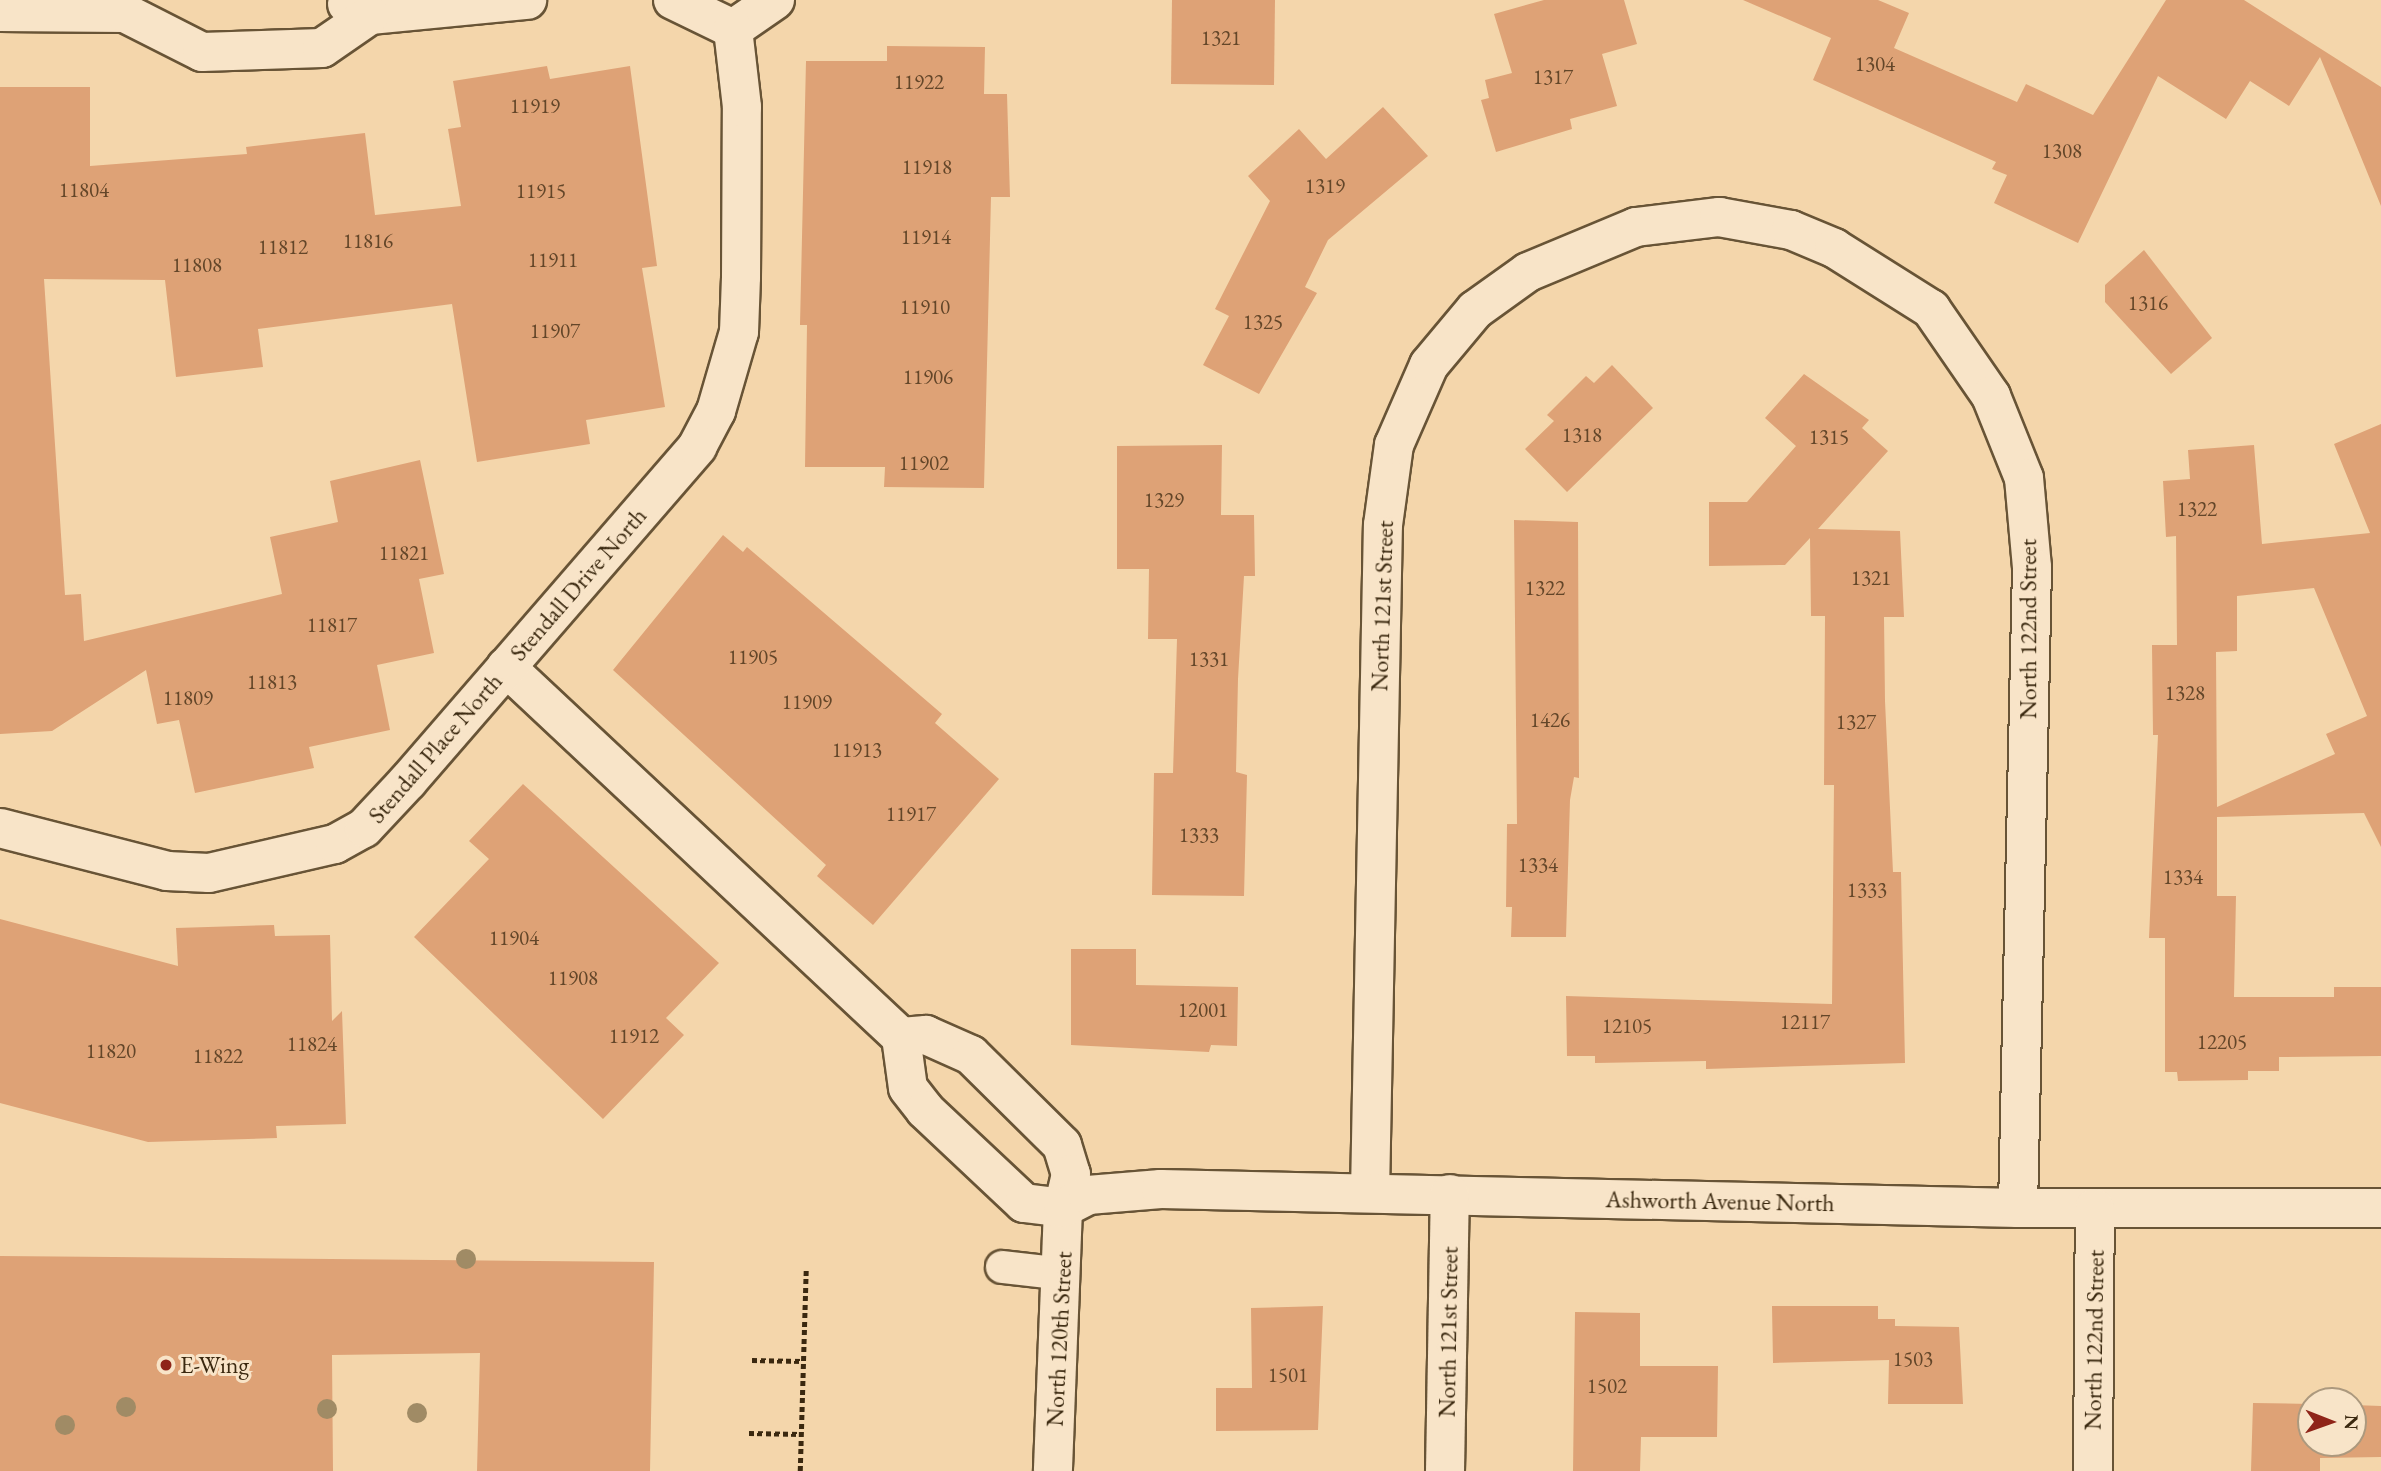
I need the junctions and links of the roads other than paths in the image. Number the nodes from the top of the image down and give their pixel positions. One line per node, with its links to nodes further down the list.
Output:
1 (527, 0): 5 (street)
2 (673, 0): 7 (street)
3 (775, 0): 7 (street)
4 (138, 6): 5 (street); 6 (street)
5 (356, 7)
6 (0, 12)
7 (733, 29): 9 (street, Stendall Drive North)
8 (1719, 217): 12 (street, North 121st Street); 15 (street, North 122nd Street)
9 (506, 667): 10 (street, Stendall Place North); 11 (street, Stendall Drive North)
10 (0, 828)
11 (901, 1037): 14 (street); 14 (street)
12 (1370, 1193): 13 (street, Ashworth Avenue North); 14 (street, Ashworth Avenue North)
13 (1450, 1194): 15 (street, Ashworth Avenue North); 21 (street, North 121st Street)
14 (1063, 1208): 19 (street, North 120th Street)
15 (2018, 1208): 16 (street, Ashworth Avenue North)
16 (2095, 1208): 17 (street, Ashworth Avenue North); 22 (street, North 122nd Street)
17 (2381, 1208)
18 (1002, 1267): 19 (lane)
19 (1063, 1274): 20 (street, North 120th Street)
20 (1053, 1471)
21 (1445, 1471)
22 (2092, 1471)

